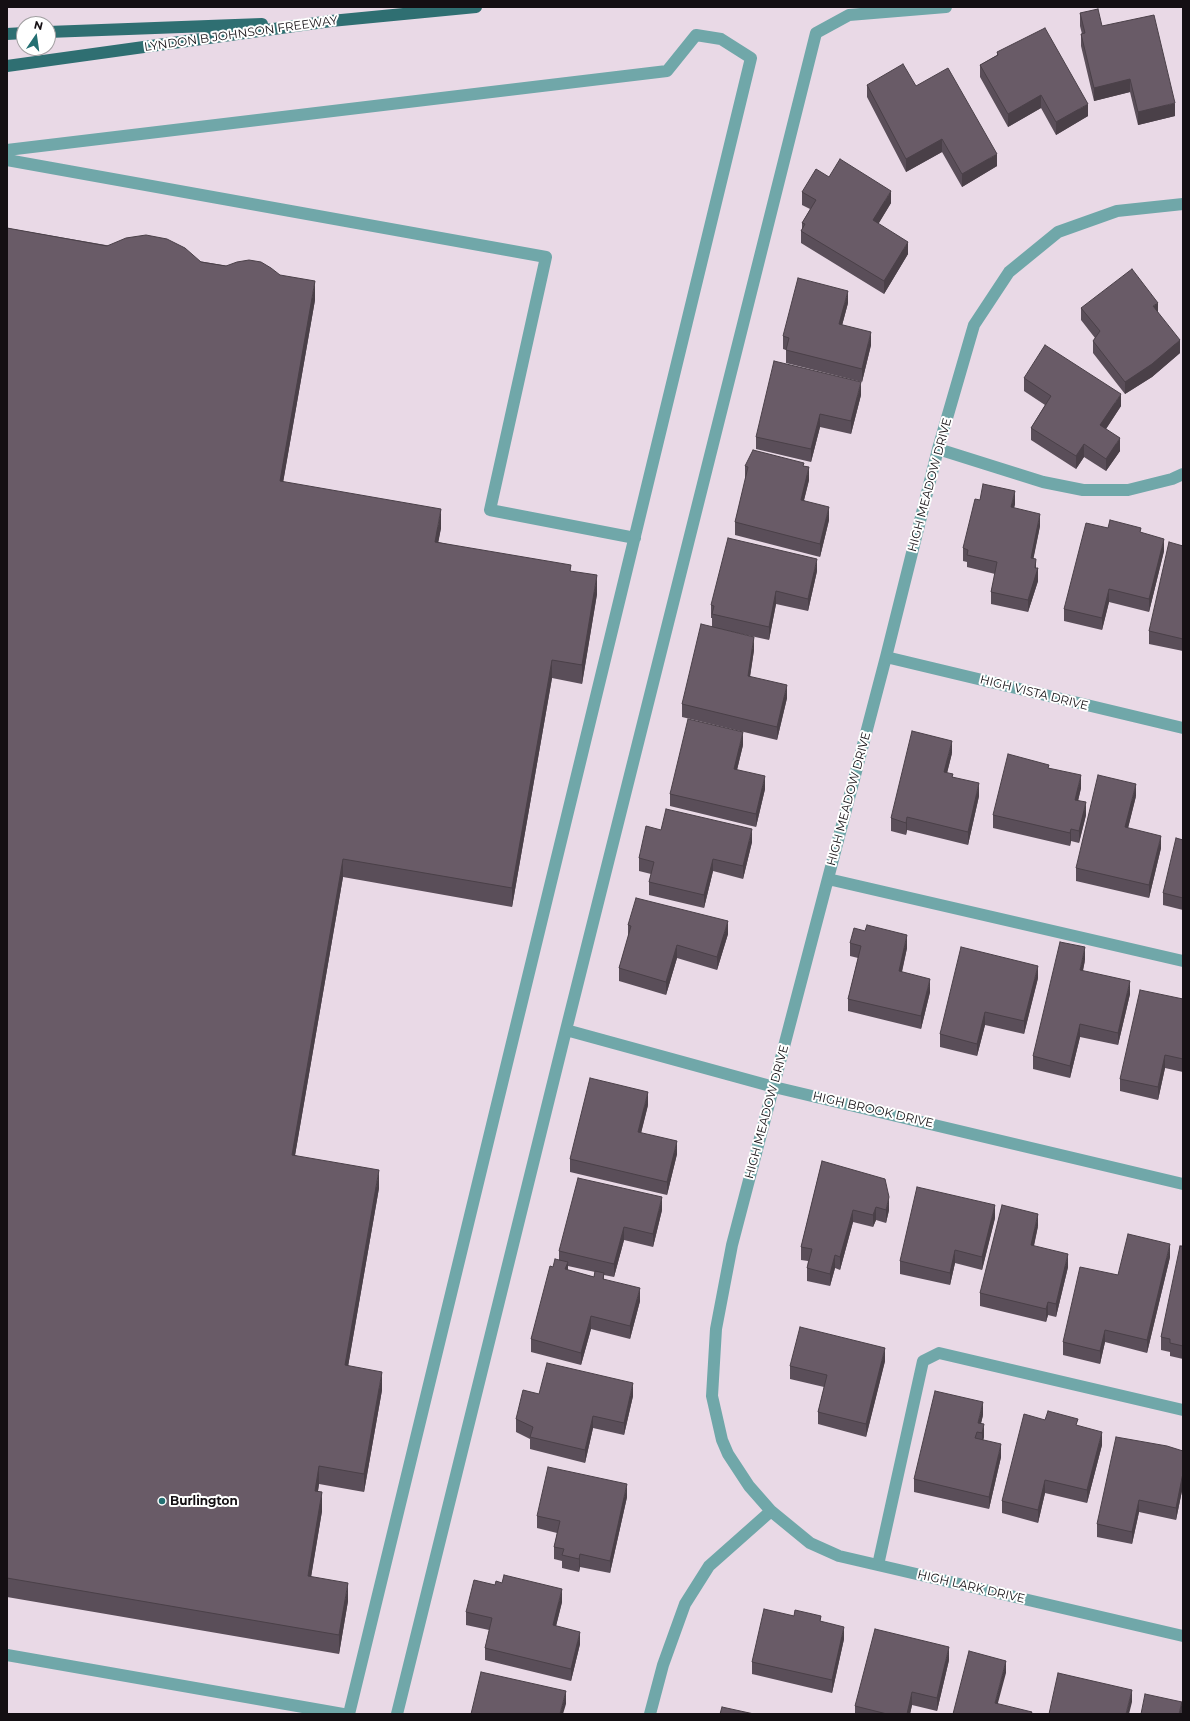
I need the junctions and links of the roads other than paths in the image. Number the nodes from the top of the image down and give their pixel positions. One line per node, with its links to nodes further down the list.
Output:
1 (476, 7): 3 (main road, LYNDON B JOHNSON FREEWAY)
2 (946, 7): 16 (street)
3 (331, 21): 4 (main road); 5 (main road, LYNDON B JOHNSON FREEWAY)
4 (56, 32)
5 (7, 66)
6 (7, 150): 11 (street)
7 (7, 160): 11 (street)
8 (1183, 204): 9 (street, HIGH MEADOW DRIVE)
9 (938, 449): 10 (street); 12 (street, HIGH MEADOW DRIVE)
10 (1183, 474)
11 (635, 538): 25 (street)
12 (886, 657): 13 (street, HIGH VISTA DRIVE); 14 (street, HIGH MEADOW DRIVE)
13 (1183, 728)
14 (828, 880): 15 (street); 17 (street, HIGH MEADOW DRIVE)
15 (1183, 962)
16 (566, 1030): 17 (street, HIGH BROOK DRIVE); 26 (street)
17 (774, 1087): 18 (street, HIGH BROOK DRIVE); 20 (street, HIGH MEADOW DRIVE)
18 (1183, 1184)
19 (1183, 1410): 21 (street)
20 (771, 1511): 21 (street, HIGH LARK DRIVE); 27 (street)
21 (878, 1565): 22 (street, HIGH LARK DRIVE)
22 (1183, 1636)
23 (7, 1655): 24 (street)
24 (344, 1714)
25 (349, 1714)
26 (397, 1714)
27 (650, 1714)

